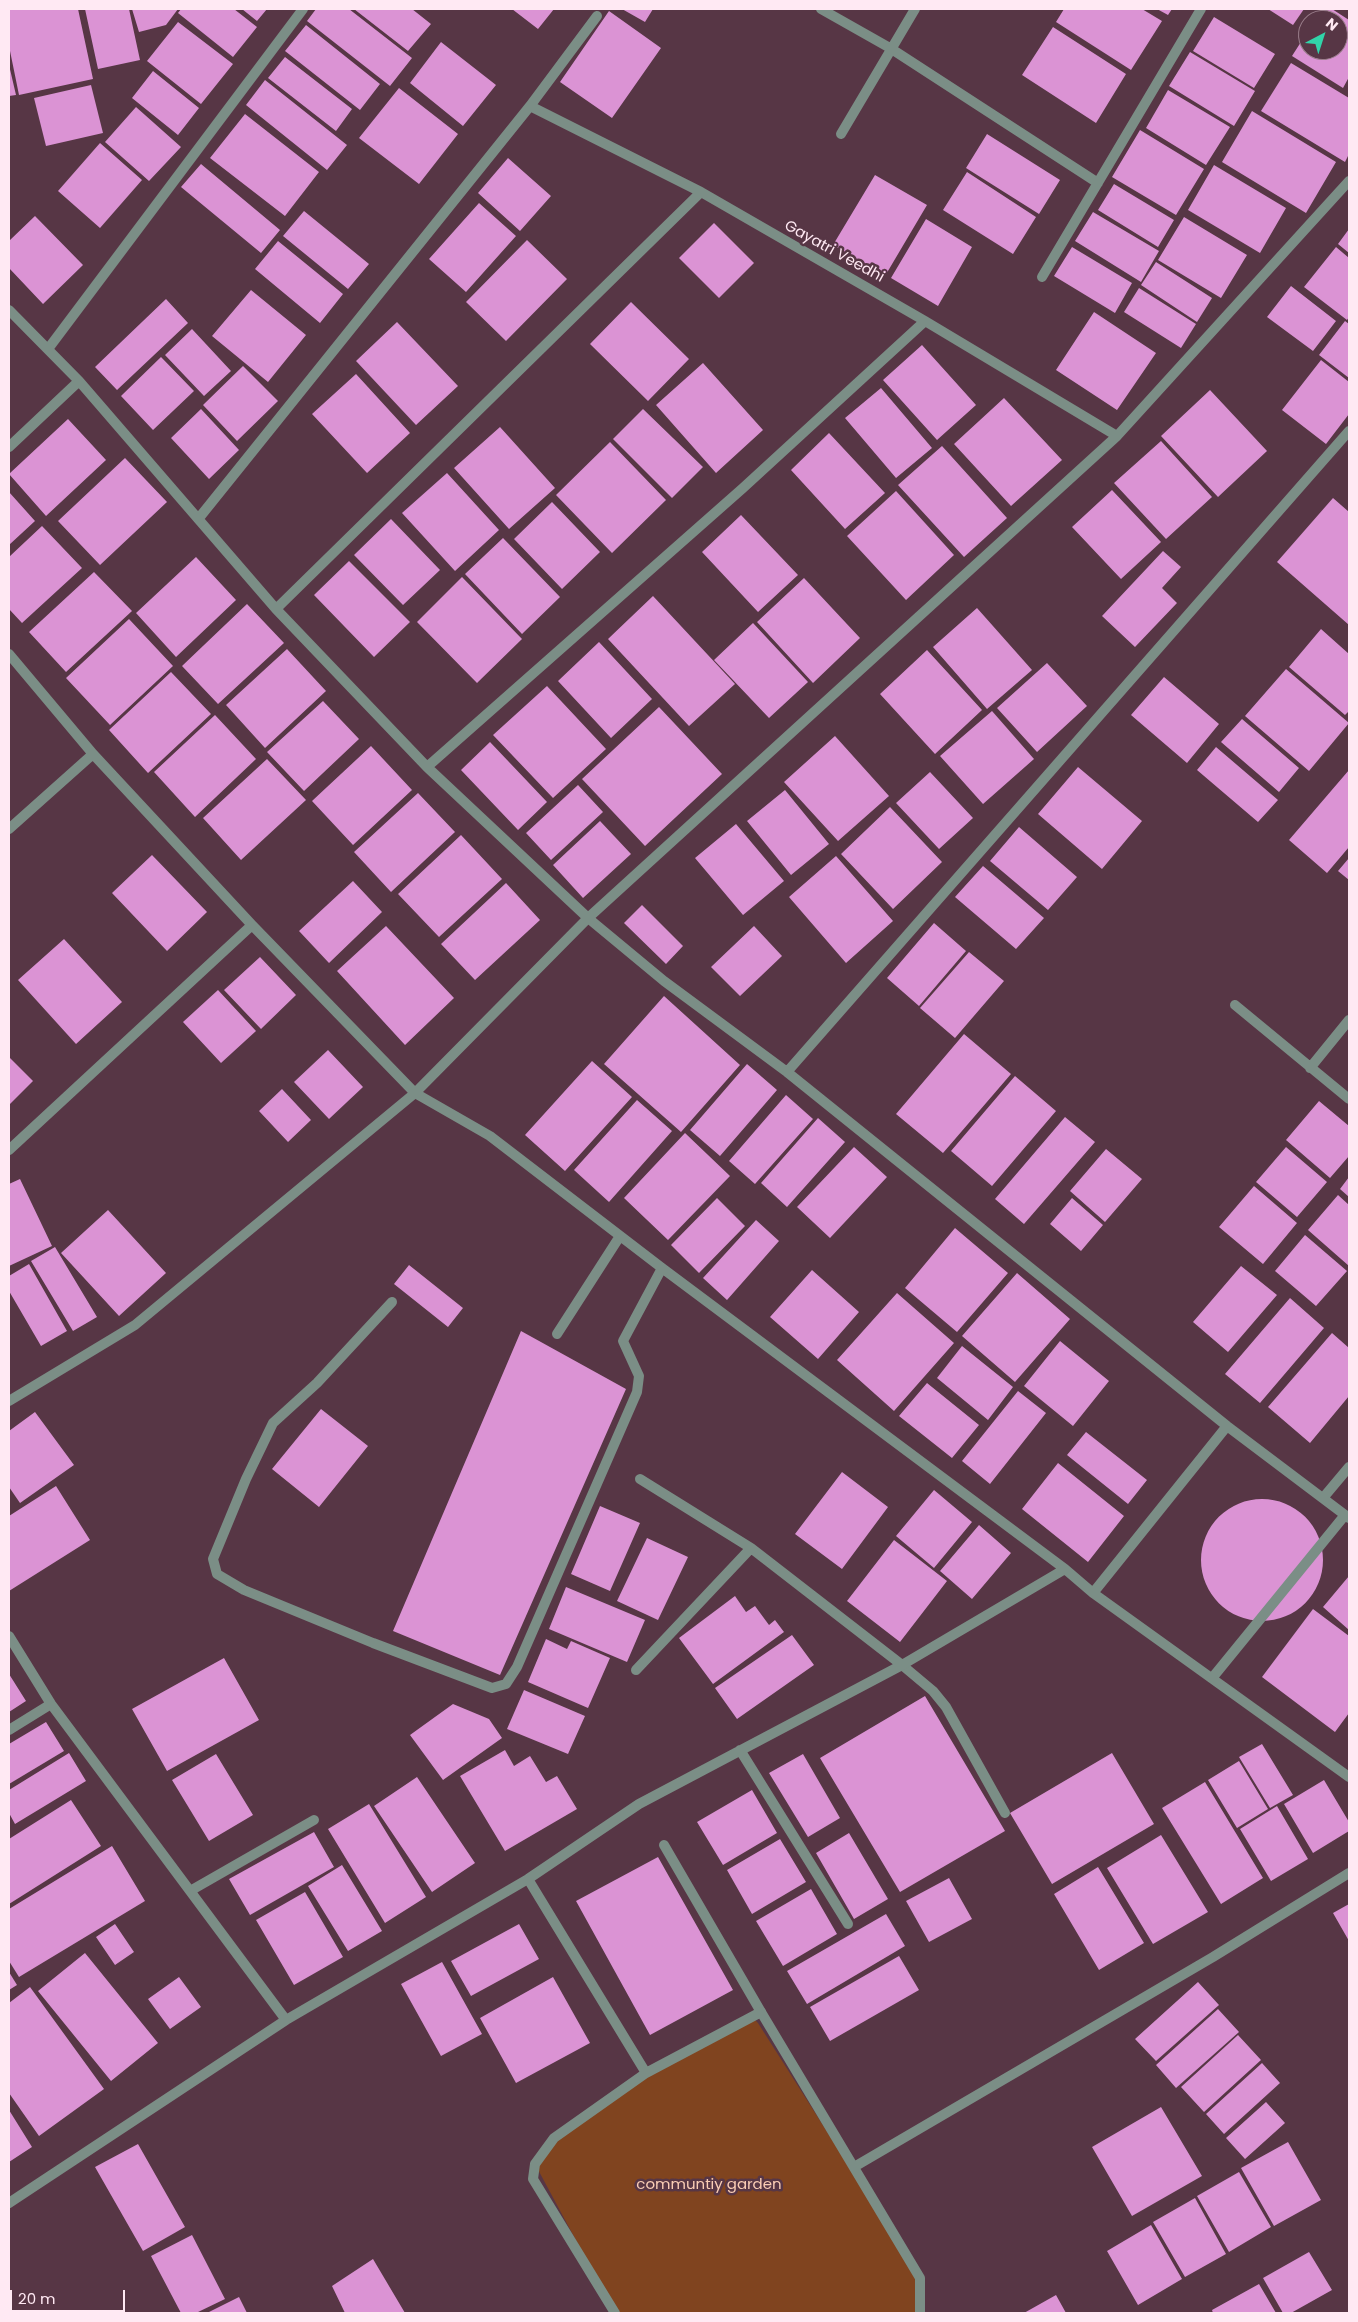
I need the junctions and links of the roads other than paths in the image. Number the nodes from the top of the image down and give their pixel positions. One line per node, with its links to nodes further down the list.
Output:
1 (303, 9): 15 (street)
2 (820, 9): 6 (street)
3 (915, 9): 6 (street)
4 (1201, 9): 10 (street)
5 (597, 16): 7 (street)
6 (890, 48): 8 (street); 10 (street)
7 (530, 106): 11 (street, Gayatri Veedhi); 20 (street)
8 (841, 134)
9 (1349, 181): 18 (street)
10 (1098, 183): 12 (street)
11 (701, 192): 14 (street, Gayatri Veedhi); 21 (street)
12 (1042, 276)
13 (9, 310): 15 (street)
14 (925, 321): 18 (street, Gayatri Veedhi); 24 (street)
15 (48, 349): 16 (street)
16 (79, 381): 19 (street); 20 (street)
17 (1349, 431): 31 (street)
18 (1117, 436): 26 (street)
19 (9, 447)
20 (199, 518): 21 (street)
21 (276, 609): 24 (street)
22 (9, 654): 23 (street)
23 (93, 754): 25 (street); 27 (street)
24 (427, 767): 26 (street)
25 (9, 828)
26 (588, 918): 31 (street); 32 (street)
27 (252, 925): 32 (street); 34 (street)
28 (1235, 1004): 30 (street)
29 (1349, 1020): 30 (street)
30 (1310, 1068): 33 (street)
31 (788, 1072): 40 (street)
32 (415, 1093): 35 (street); 39 (street)
33 (1349, 1099)
34 (9, 1150)
35 (620, 1236): 36 (street); 38 (street)
36 (662, 1268): 37 (street); 46 (street)
37 (392, 1302)
38 (556, 1334)
39 (9, 1401)
40 (1227, 1426): 43 (street); 47 (street)
41 (1349, 1467): 43 (street)
42 (640, 1480): 45 (street)
43 (1323, 1498): 44 (street)
44 (1347, 1516): 51 (street)
45 (751, 1548): 49 (street); 50 (street)
46 (1065, 1569): 47 (street); 49 (street)
47 (1093, 1593): 51 (street)
48 (9, 1636): 52 (street)
49 (902, 1665): 54 (street); 56 (street)
50 (636, 1670)
51 (1213, 1677): 55 (street)
52 (51, 1704): 53 (street); 61 (street)
53 (9, 1730)
54 (740, 1750): 60 (street); 62 (street)
55 (1349, 1776)
56 (1005, 1813)
57 (314, 1820): 61 (street)
58 (664, 1845): 63 (street)
59 (1349, 1873): 66 (street)
60 (528, 1879): 64 (street); 65 (street)
61 (190, 1891): 64 (street)
62 (848, 1924)
63 (761, 2012): 65 (street); 66 (street)
64 (286, 2020): 67 (street)
65 (646, 2072): 68 (street)
66 (854, 2167): 69 (street)
67 (9, 2203)
68 (611, 2312)
69 (920, 2313)

